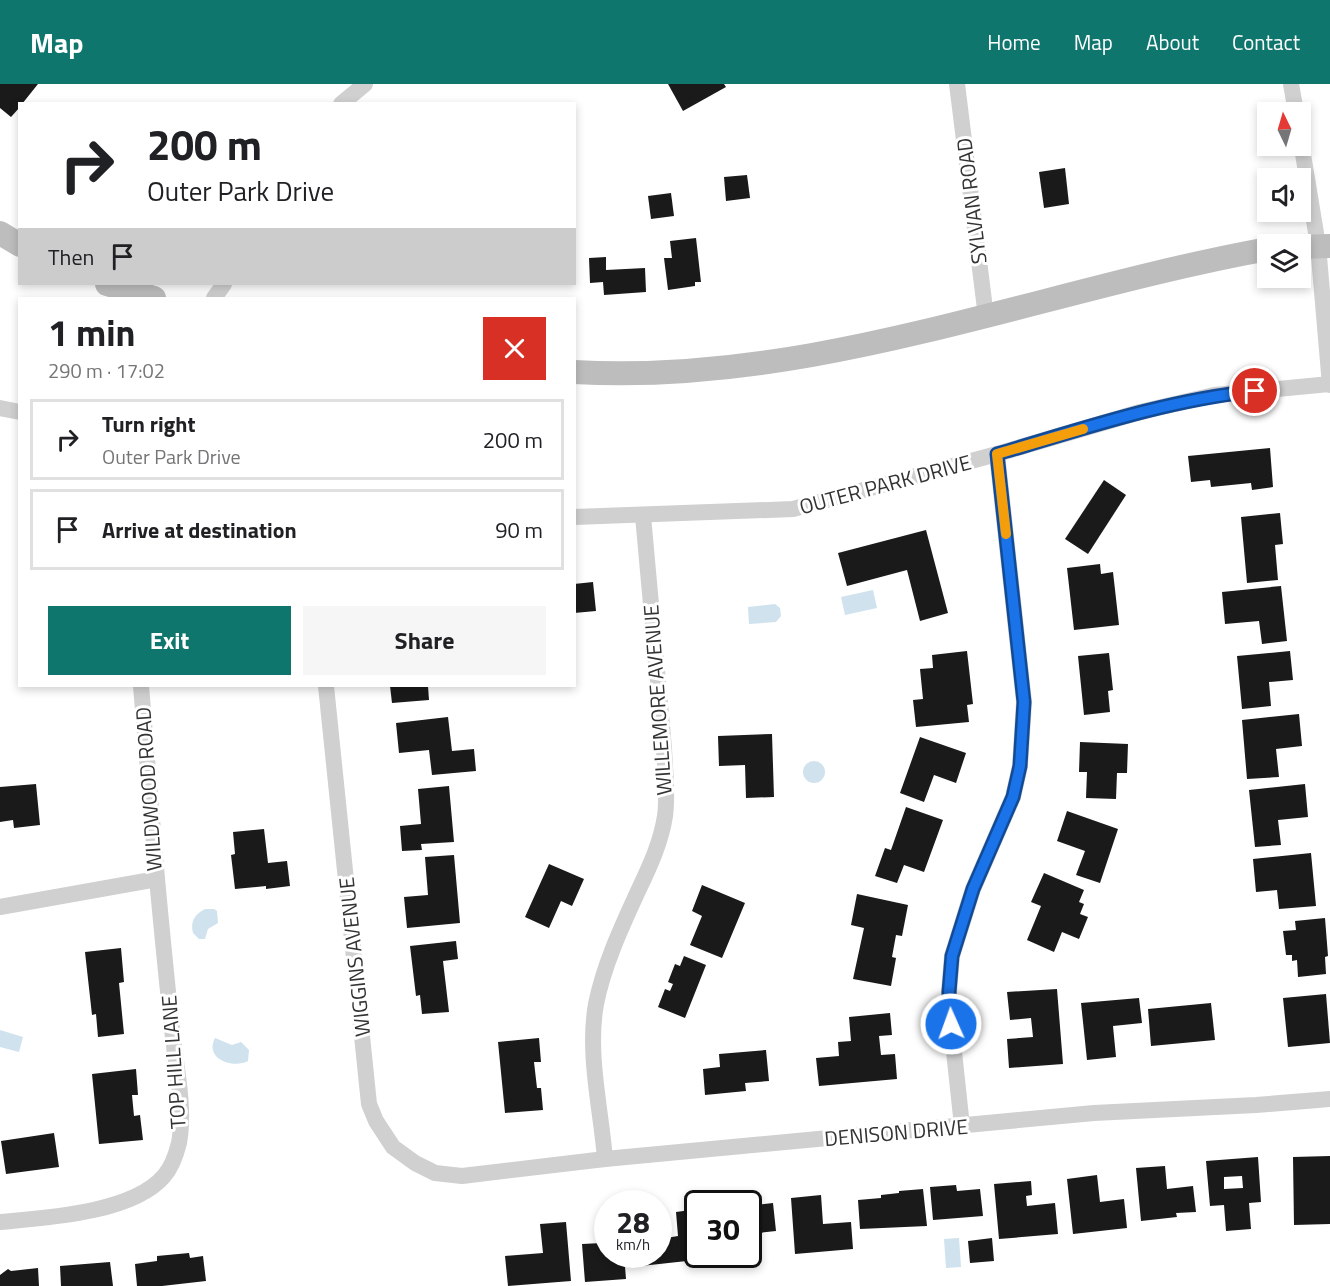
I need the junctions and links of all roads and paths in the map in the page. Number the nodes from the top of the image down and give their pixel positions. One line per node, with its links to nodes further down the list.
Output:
1 (365, 84): 4 (street)
2 (957, 84): 13 (street, SYLVAN ROAD)
3 (1292, 84): 5 (street)
4 (343, 102)
5 (1295, 102)
6 (1303, 156): 9 (street)
7 (0, 233): 8 (street)
8 (18, 244)
9 (1316, 246): 15 (street)
10 (1257, 251): 13 (street)
11 (110, 285): 12 (street)
12 (151, 297)
13 (986, 317): 14 (street)
14 (576, 372)
15 (1330, 384): 18 (street, OUTER PARK DRIVE)
16 (0, 408): 17 (street)
17 (18, 412)
18 (997, 454): 19 (street, OUTER PARK DRIVE); 26 (street)
19 (643, 516): 20 (street, OUTER PARK DRIVE); 27 (street, WILLEMORE AVENUE)
20 (576, 517)
21 (141, 687): 23 (street, WILDWOOD ROAD)
22 (326, 687): 28 (street, WIGGINS AVENUE)
23 (157, 879): 24 (street, WILDWOOD ROAD); 29 (street, TOP HILL LANE)
24 (0, 907)
25 (1330, 1099): 26 (street, DENISON DRIVE)
26 (962, 1126): 27 (street, DENISON DRIVE)
27 (604, 1159): 28 (street, DENISON DRIVE)
28 (462, 1176)
29 (0, 1222)

